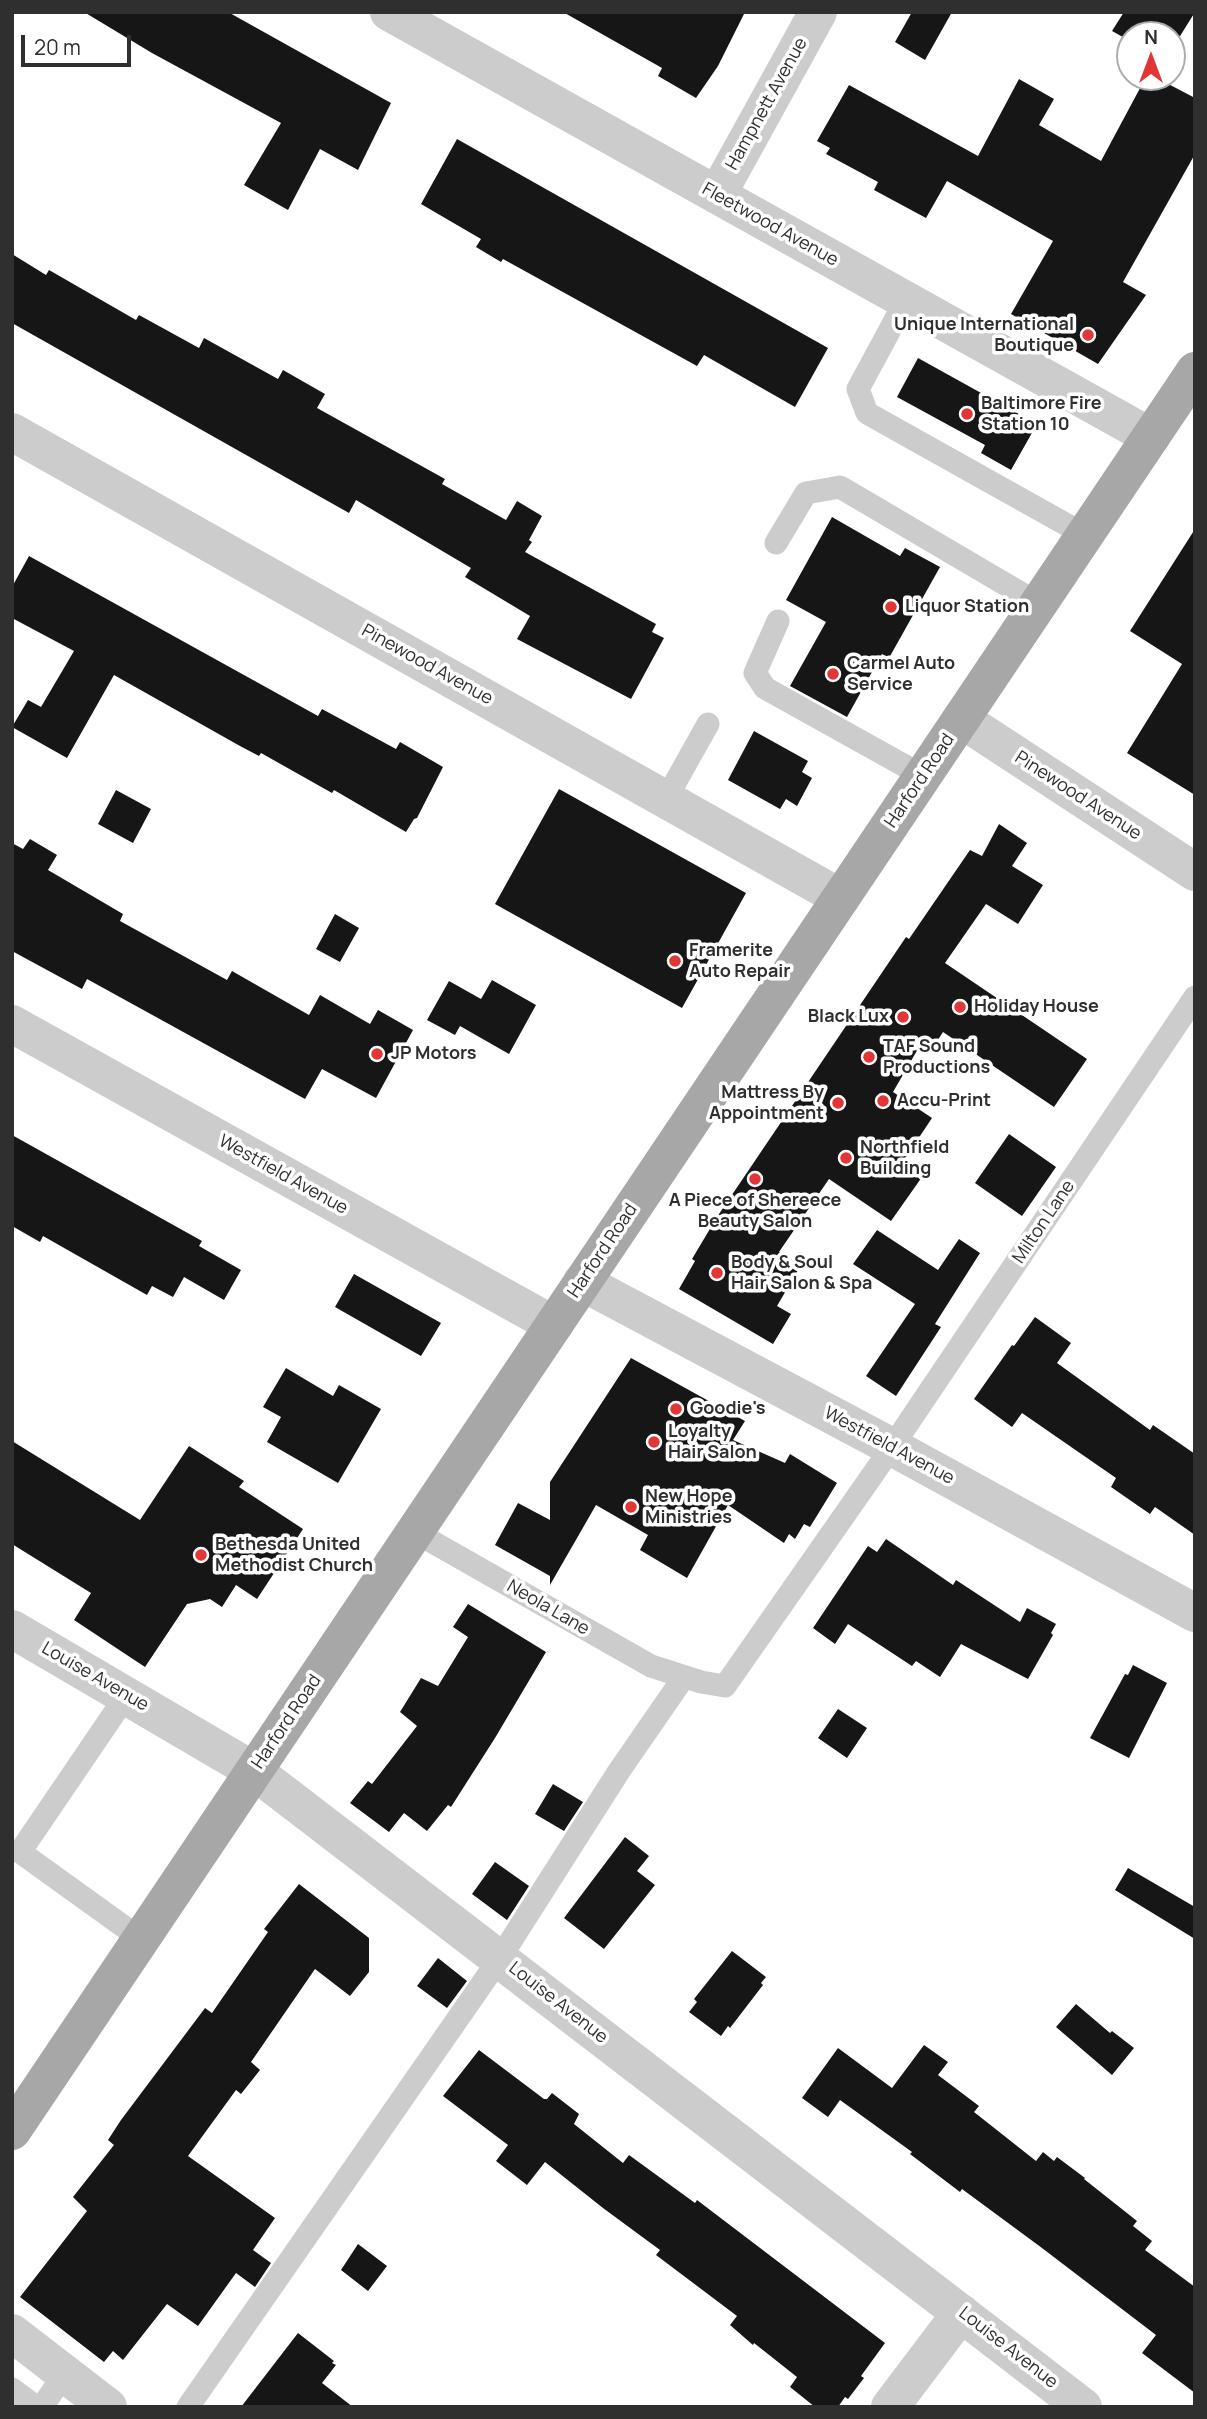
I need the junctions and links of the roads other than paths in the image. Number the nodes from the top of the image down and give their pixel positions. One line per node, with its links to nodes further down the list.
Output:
1 (389, 12): 3 (street, Fleetwood Avenue)
2 (818, 12): 3 (street, Hampnett Avenue)
3 (717, 195): 4 (street, Fleetwood Avenue)
4 (906, 300): 7 (street, Fleetwood Avenue); 8 (lane)
5 (1195, 372): 7 (main road, Harford Road)
6 (12, 432): 15 (street, Pinewood Avenue)
7 (1151, 437): 8 (main road, Harford Road)
8 (1085, 535): 10 (main road, Harford Road)
9 (776, 543): 10 (lane)
10 (1039, 604): 12 (main road, Harford Road)
11 (778, 621): 14 (lane)
12 (961, 719): 14 (main road, Harford Road); 16 (street, Pinewood Avenue)
13 (708, 724): 15 (lane)
14 (923, 776): 17 (main road, Harford Road)
15 (666, 799): 17 (street, Pinewood Avenue)
16 (1195, 872)
17 (841, 898): 20 (main road, Harford Road)
18 (1195, 996): 22 (lane, Milton Lane)
19 (12, 1024): 21 (street, Westfield Avenue)
20 (582, 1282): 21 (main road, Harford Road); 22 (street, Westfield Avenue)
21 (554, 1325): 23 (main road, Harford Road)
22 (892, 1447): 24 (street, Westfield Avenue); 26 (lane, Milton Lane)
23 (415, 1532): 26 (lane, Neola Lane); 28 (main road, Harford Road)
24 (1195, 1613)
25 (12, 1629): 27 (street, Louise Avenue)
26 (684, 1677): 30 (lane)
27 (126, 1696): 28 (street, Louise Avenue); 29 (lane)
28 (254, 1771): 29 (main road, Harford Road); 30 (street, Louise Avenue)
29 (141, 1939): 31 (main road, Harford Road)
30 (499, 1958): 32 (street, Louise Avenue); 39 (lane)
31 (12, 2131)
32 (961, 2313): 40 (street); 41 (street, Louise Avenue)
33 (12, 2333): 34 (street)
34 (65, 2373): 37 (lane); 38 (street)
35 (12, 2389): 36 (lane)
36 (36, 2407)
37 (42, 2407)
38 (108, 2407)
39 (188, 2407)
40 (890, 2407)
41 (1083, 2407)

